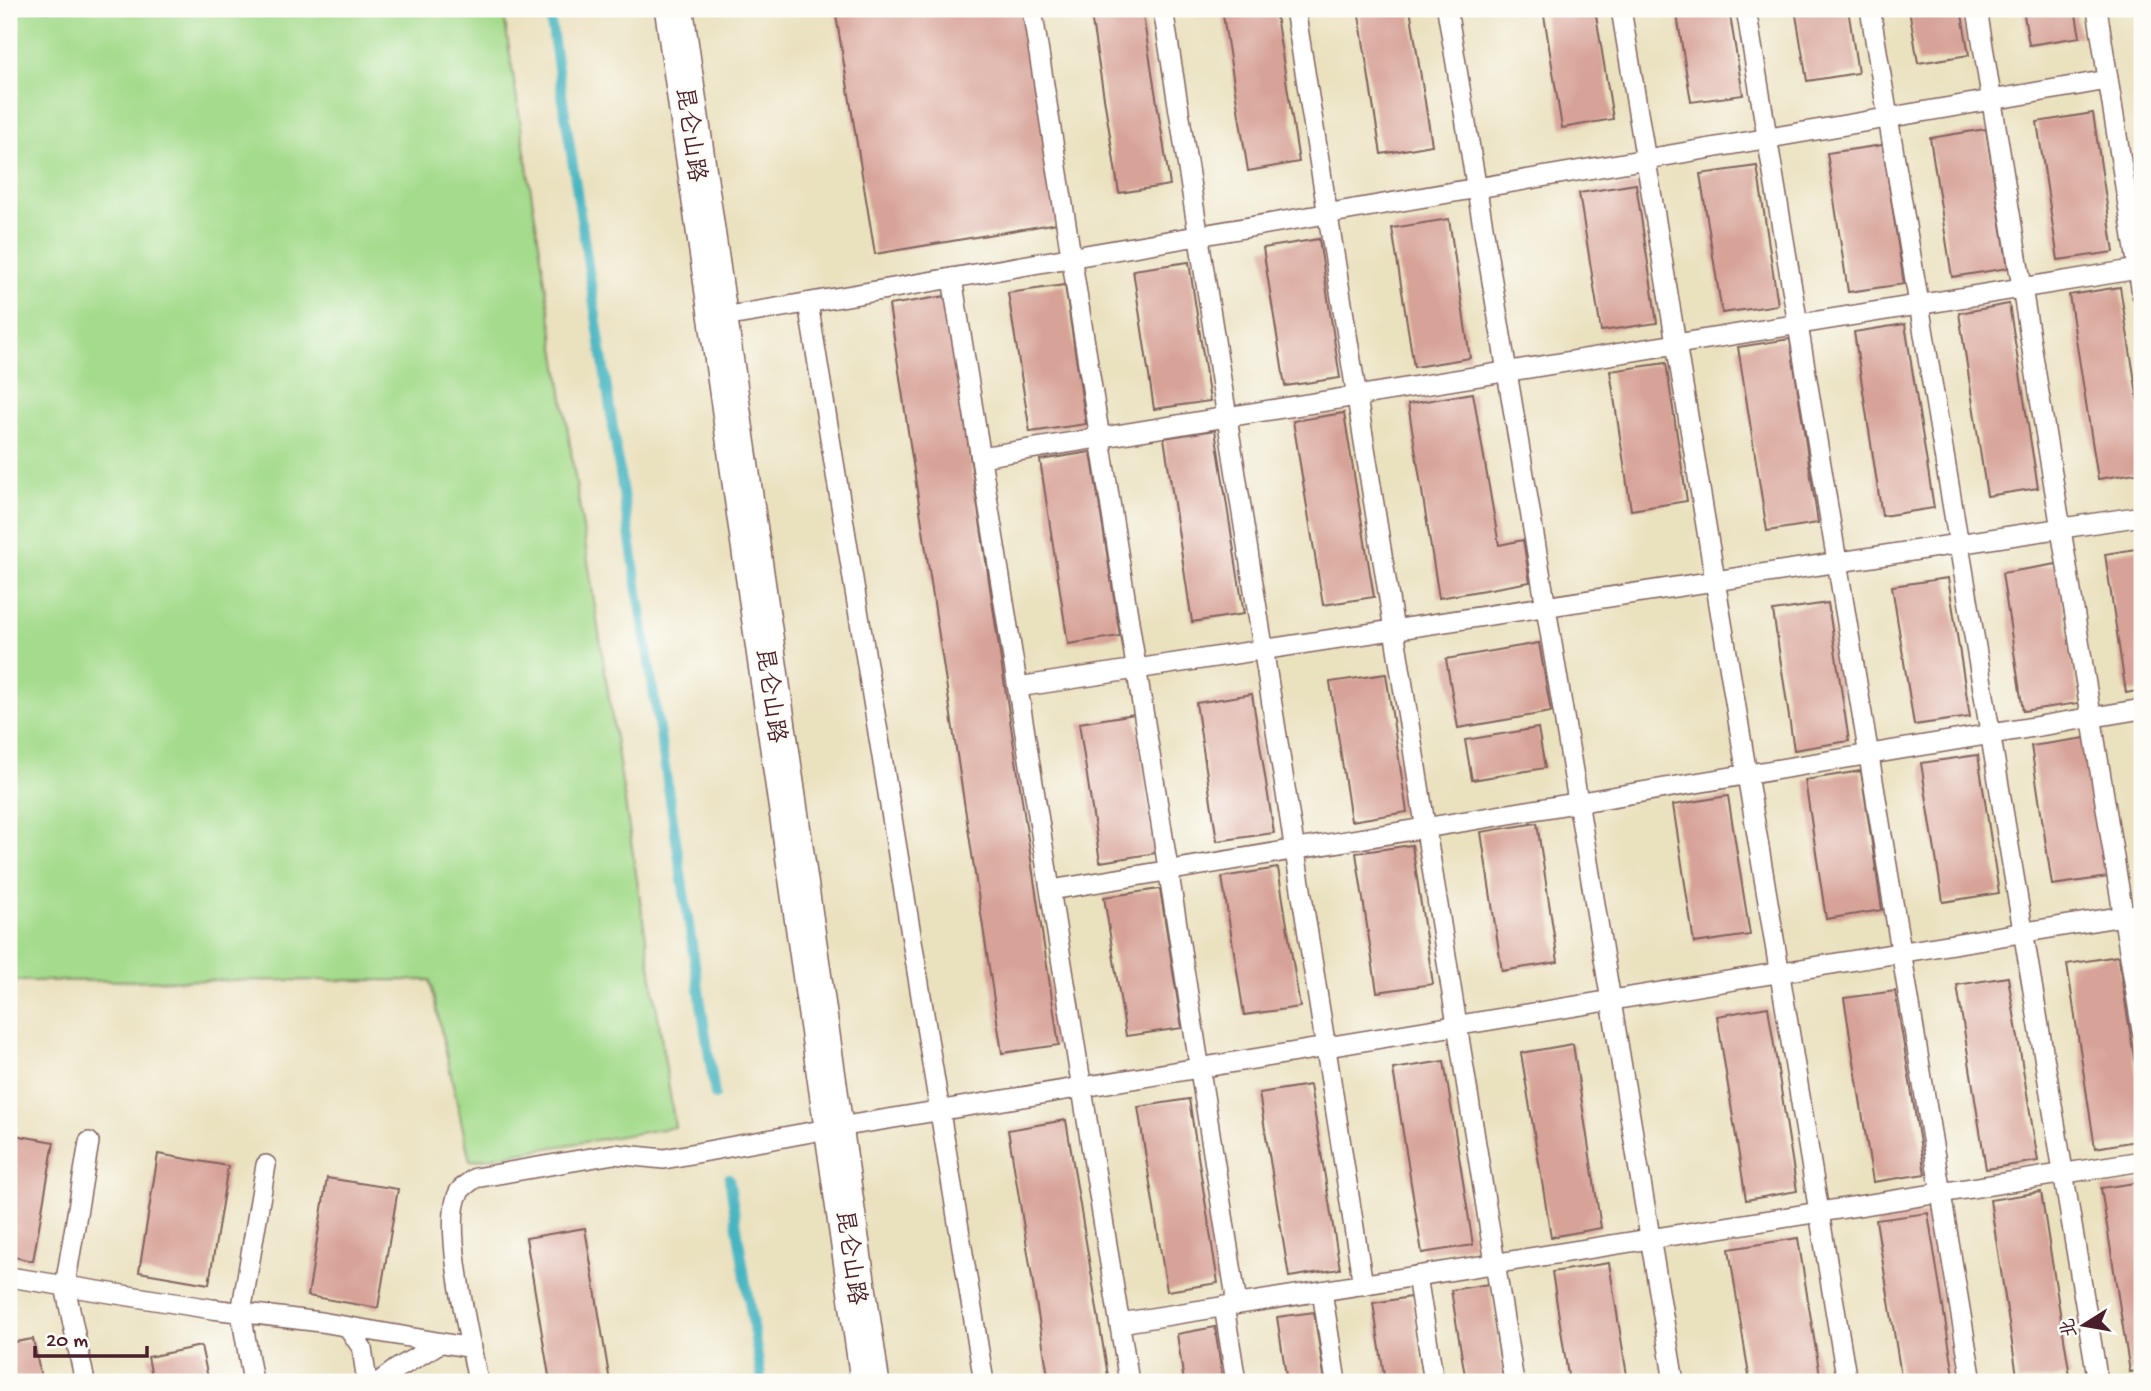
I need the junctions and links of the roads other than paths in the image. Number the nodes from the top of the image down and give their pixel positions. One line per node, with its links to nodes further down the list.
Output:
1 (674, 9): 26 (street, 昆仑山路)
2 (1032, 9): 19 (lane)
3 (1163, 9): 18 (lane)
4 (1295, 9): 17 (lane)
5 (1447, 9): 16 (lane)
6 (1621, 9): 15 (lane)
7 (1746, 9): 14 (lane)
8 (1870, 9): 13 (lane)
9 (1977, 9): 12 (lane)
10 (2097, 9): 11 (lane)
11 (2108, 80): 12 (lane); 20 (lane)
12 (1992, 100): 13 (lane); 22 (lane)
13 (1888, 118): 14 (lane); 25 (lane)
14 (1767, 138): 15 (lane); 27 (lane)
15 (1646, 159): 16 (lane); 28 (lane)
16 (1477, 188): 17 (lane); 29 (lane)
17 (1328, 214): 18 (lane); 30 (lane)
18 (1199, 236): 19 (lane); 31 (lane)
19 (1072, 258): 21 (lane); 32 (lane)
20 (2138, 269): 22 (lane); 23 (lane)
21 (952, 278): 24 (lane); 33 (lane)
22 (2022, 288): 25 (lane); 35 (lane)
23 (2142, 294)
24 (808, 303): 26 (lane); 64 (lane)
25 (1919, 304): 27 (lane); 36 (lane)
26 (718, 318): 65 (street, 昆仑山路)
27 (1798, 324): 28 (lane); 37 (lane)
28 (1676, 344): 29 (lane); 38 (lane)
29 (1507, 371): 30 (lane); 39 (lane)
30 (1357, 396): 31 (lane); 40 (lane)
31 (1227, 417): 32 (lane); 41 (lane)
32 (1100, 438): 33 (lane); 42 (lane)
33 (981, 457): 43 (lane)
34 (2142, 516): 35 (lane)
35 (2061, 528): 36 (lane); 45 (lane)
36 (1959, 544): 37 (lane); 46 (lane)
37 (1838, 562): 38 (lane); 47 (lane)
38 (1715, 581): 39 (lane); 48 (lane)
39 (1546, 607): 40 (lane); 49 (lane)
40 (1394, 630): 41 (lane); 50 (lane)
41 (1263, 650): 42 (lane); 51 (lane)
42 (1137, 669): 43 (lane); 52 (lane)
43 (1018, 687): 53 (lane)
44 (2142, 709): 45 (lane)
45 (2091, 717): 46 (lane); 54 (lane)
46 (1990, 734): 47 (lane); 55 (lane)
47 (1869, 754): 48 (lane); 56 (lane)
48 (1747, 774): 49 (lane); 57 (lane)
49 (1578, 802): 50 (lane); 58 (lane)
50 (1426, 827): 51 (lane); 59 (lane)
51 (1295, 849): 52 (lane); 61 (lane)
52 (1168, 870): 53 (lane); 62 (lane)
53 (1051, 890): 63 (lane)
54 (2133, 914): 55 (lane); 60 (lane)
55 (2023, 933): 56 (lane); 69 (lane)
56 (1901, 953): 57 (lane); 70 (lane)
57 (1780, 973): 58 (lane); 71 (lane)
58 (1611, 1001): 59 (lane); 72 (lane)
59 (1457, 1026): 61 (lane); 73 (lane)
60 (2142, 1031)
61 (1326, 1048): 62 (lane); 76 (lane)
62 (1200, 1068): 63 (lane); 79 (lane)
63 (1082, 1087): 64 (lane); 81 (lane)
64 (940, 1111): 65 (lane); 91 (lane)
65 (833, 1128): 84 (lane); 90 (street, 昆仑山路)
66 (89, 1142): 77 (lane)
67 (2142, 1161): 69 (lane)
68 (266, 1165): 80 (lane)
69 (2063, 1174): 70 (lane); 100 (lane)
70 (1941, 1193): 71 (lane); 99 (lane)
71 (1819, 1212): 72 (lane); 98 (lane)
72 (1650, 1239): 73 (lane); 97 (lane)
73 (1495, 1263): 74 (lane); 96 (lane)
74 (1417, 1276): 76 (lane); 95 (lane)
75 (9, 1277): 77 (lane)
76 (1363, 1285): 78 (lane)
77 (65, 1286): 80 (lane); 85 (lane)
78 (1322, 1291): 79 (lane); 94 (lane)
79 (1230, 1305): 81 (lane); 93 (lane)
80 (241, 1312): 82 (lane); 86 (lane)
81 (1120, 1323): 92 (lane)
82 (348, 1327): 83 (lane); 87 (lane)
83 (440, 1343): 84 (lane); 88 (lane)
84 (472, 1348): 89 (lane)
85 (85, 1382)
86 (253, 1382)
87 (367, 1382)
88 (379, 1382)
89 (478, 1382)
90 (870, 1382)
91 (984, 1382)
92 (1129, 1382)
93 (1236, 1382)
94 (1336, 1382)
95 (1434, 1382)
96 (1514, 1382)
97 (1674, 1382)
98 (1847, 1382)
99 (1972, 1382)
100 (2098, 1382)

